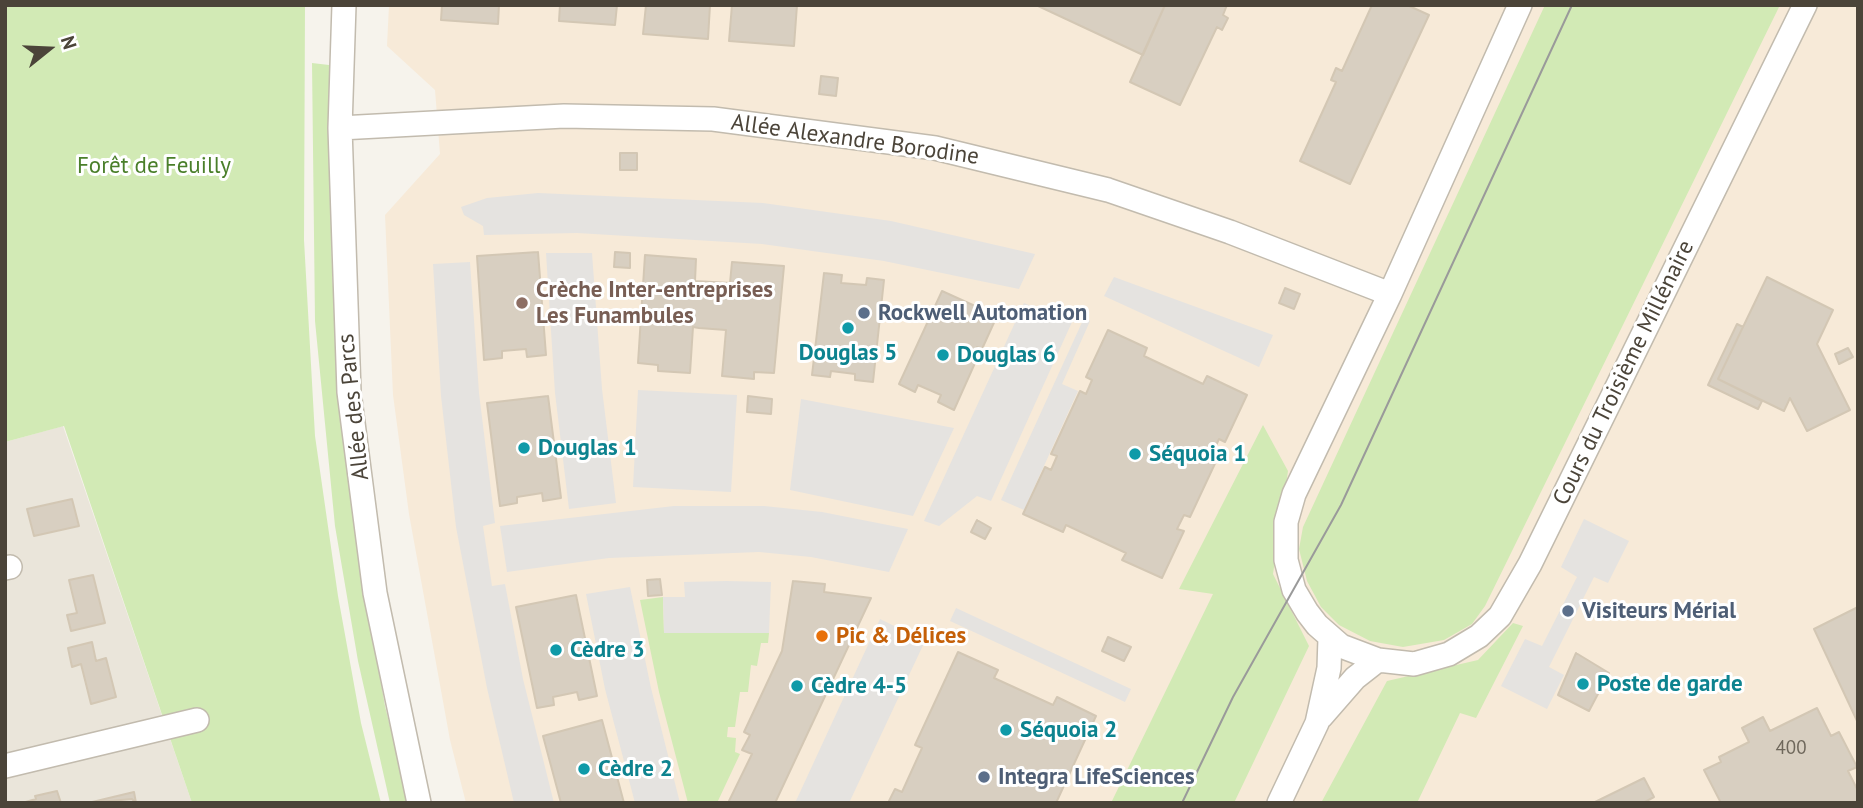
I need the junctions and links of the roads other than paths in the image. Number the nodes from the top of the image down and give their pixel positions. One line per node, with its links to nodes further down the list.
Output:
1 (345, 5): 4 (street, Allée des Parcs)
2 (1520, 5): 5 (street, Cours du Troisième Millénaire)
3 (1805, 5): 7 (street, Cours du Troisième Millénaire)
4 (340, 128): 5 (street, Allée Alexandre Borodine); 11 (street, Allée des Parcs)
5 (1390, 294): 6 (street, Cours du Troisième Millénaire)
6 (1331, 638): 7 (street, Cours du Troisième Millénaire); 9 (street)
7 (1378, 660): 9 (street)
8 (197, 720): 10 (street)
9 (1317, 723): 12 (street)
10 (5, 766)
11 (419, 803)
12 (1279, 803)

